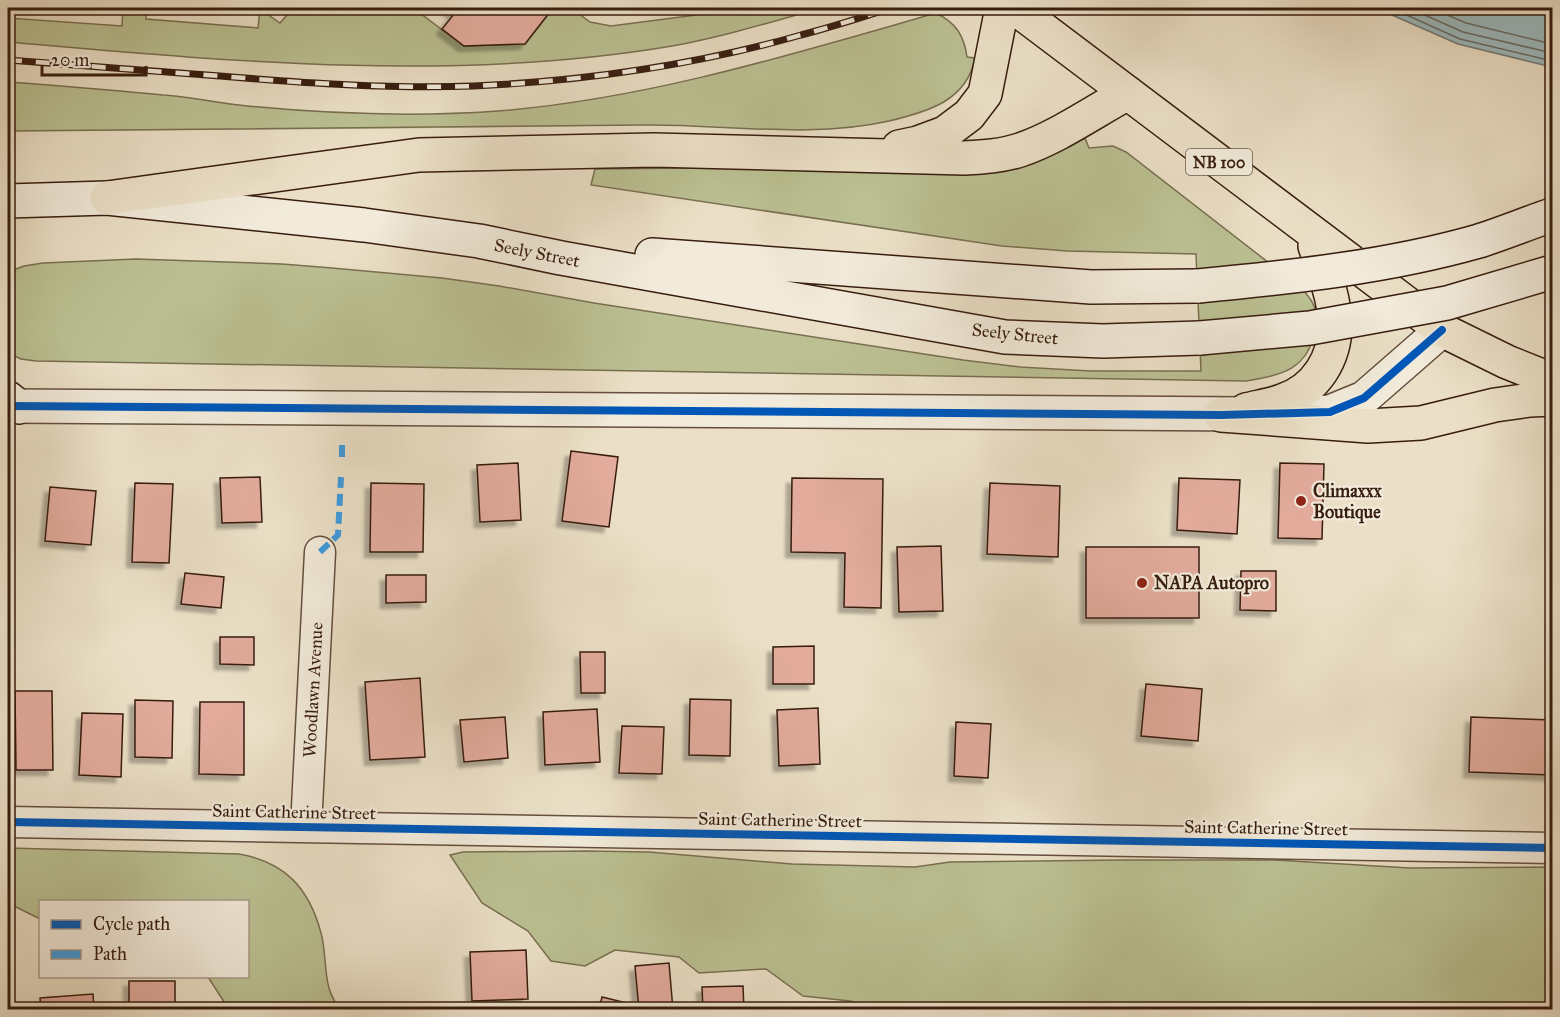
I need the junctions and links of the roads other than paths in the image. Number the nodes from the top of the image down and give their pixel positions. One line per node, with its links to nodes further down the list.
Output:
1 (1002, 8): 4 (main road)
2 (1015, 8): 3 (main road, NB 100)
3 (1128, 93): 4 (main road); 8 (main road, NB 100)
4 (862, 155): 5 (main road)
5 (107, 198): 6 (main road, Seely Street); 9 (main road, Seely Street)
6 (14, 207)
7 (1552, 215): 9 (main road, Seely Street, bridge)
8 (1310, 231): 11 (main road, NB 100); 15 (main road)
9 (479, 241): 10 (main road, Seely Street, bridge)
10 (1552, 272)
11 (1442, 330): 12 (main road, NB 100); 15 (main road)
12 (1552, 380)
13 (1552, 399): 15 (main road)
14 (11, 404): 15 (main road)
15 (1221, 415)
16 (320, 552): 18 (street, Woodlawn Avenue)
17 (8, 822): 18 (street, Saint Catherine Street)
18 (306, 827): 19 (street, Saint Catherine Street)
19 (1552, 848)

